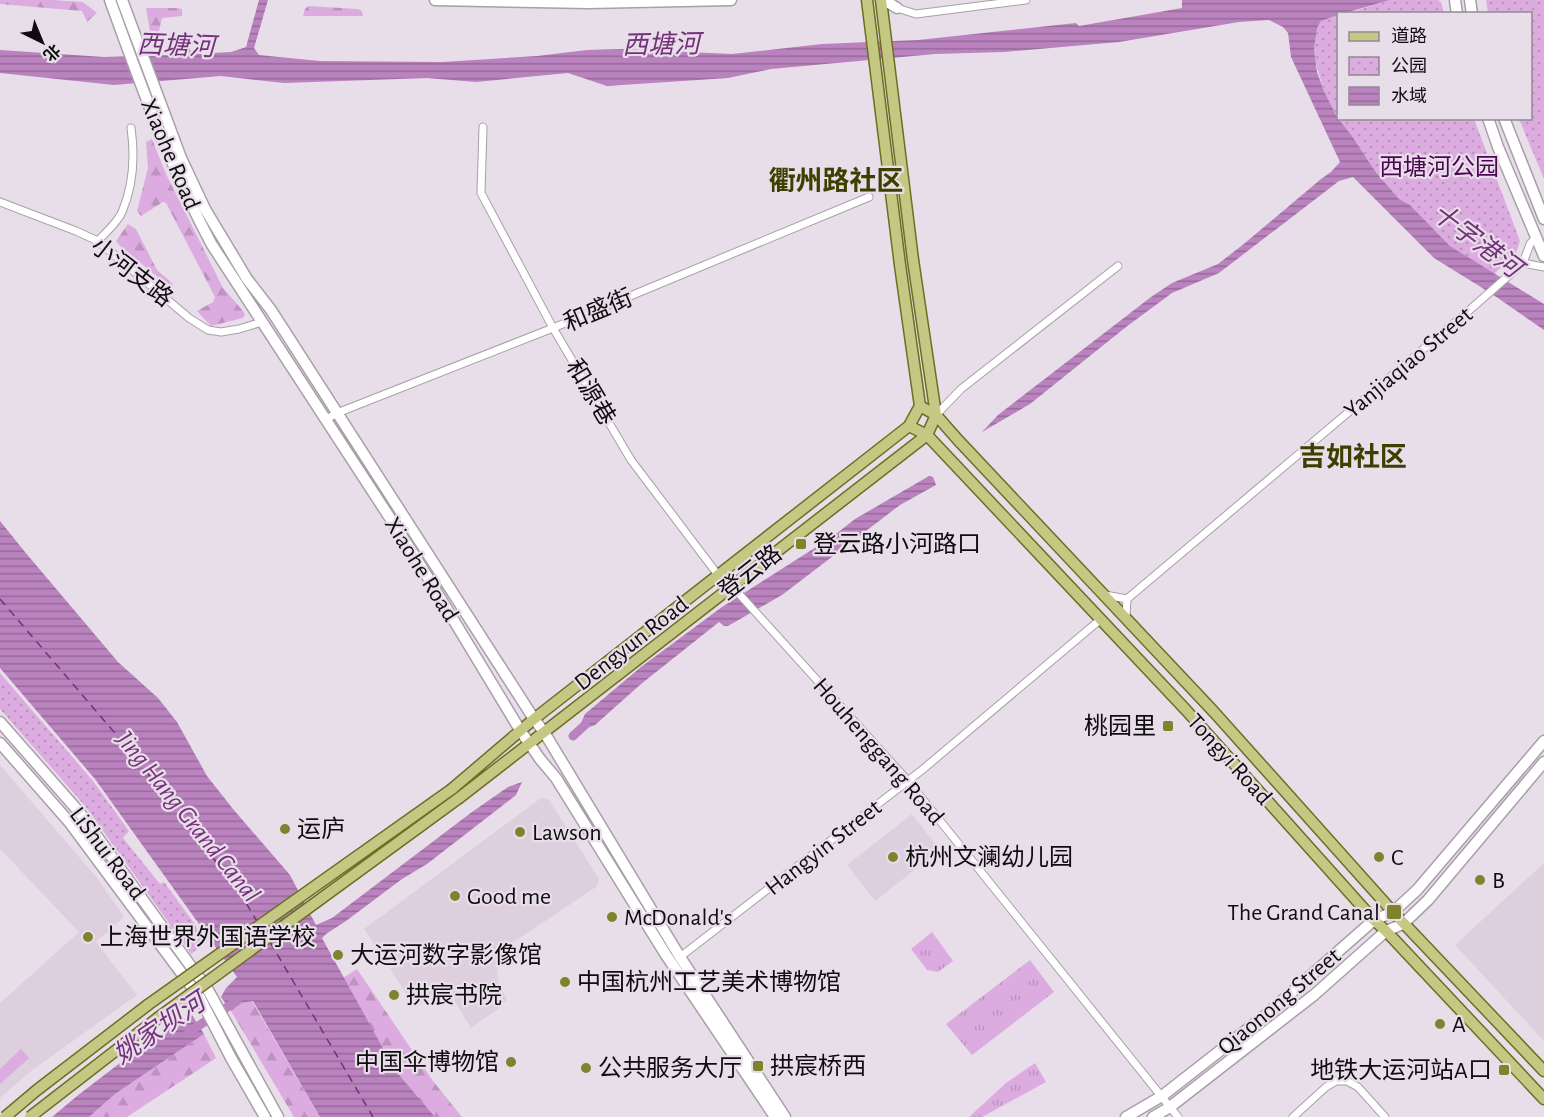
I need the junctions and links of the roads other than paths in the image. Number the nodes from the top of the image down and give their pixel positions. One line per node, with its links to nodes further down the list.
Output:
1 (110, 0): 16 (main road, Xiaohe Road)
2 (122, 0): 16 (main road, Xiaohe Road)
3 (435, 0): 8 (main road)
4 (731, 0): 8 (main road)
5 (867, 0): 26 (main road)
6 (882, 0): 9 (main road); 28 (main road)
7 (1026, 0): 9 (street)
8 (504, 1)
9 (896, 4)
10 (1489, 120): 18 (main road)
11 (1505, 120): 17 (main road)
12 (483, 127): 25 (street, 和源巷)
13 (131, 128): 19 (street)
14 (869, 196): 25 (street, 和盛街)
15 (0, 202): 19 (street, 小河支路)
16 (200, 212): 24 (main road, Xiaohe Road); 27 (main road, Xiaohe Road)
17 (1544, 219)
18 (1536, 237): 20 (main road); 21 (street, Yanjiaqiao Street)
19 (98, 241): 24 (street, 小河支路)
20 (1544, 256)
21 (1523, 263): 23 (street); 35 (street, Yanjiaqiao Street)
22 (1118, 267): 28 (street)
23 (1544, 267)
24 (262, 322): 29 (main road, Xiaohe Road)
25 (553, 328): 27 (street, 和盛街); 32 (street, 和源巷)
26 (920, 406): 28 (main road, Tongyi Road); 30 (main road, Dengyun Road)
27 (337, 413): 29 (street, 和盛街); 38 (main road, Xiaohe Road)
28 (936, 415): 31 (main road); 34 (main road, Tongyi Road)
29 (325, 420): 40 (main road, Xiaohe Road)
30 (909, 426): 31 (main road, Tongyi Road); 32 (main road, Dengyun Road)
31 (927, 435): 33 (main road, 登云路); 37 (main road, Tongyi Road)
32 (718, 575): 38 (main road, Dengyun Road)
33 (732, 586): 41 (main road, 登云路); 46 (street, Houhenggang Road)
34 (1103, 595): 35 (street); 36 (main road, Tongyi Road)
35 (1126, 599): 36 (street)
36 (1125, 618): 47 (main road, Tongyi Road)
37 (1101, 619): 46 (street, Hangyin Street); 48 (main road, Tongyi Road)
38 (534, 719): 40 (main road, Dengyun Road); 41 (main road, Xiaohe Road)
39 (0, 722): 52 (main road, LiShui Road)
40 (520, 730): 44 (main road, Xiaohe Road); 57 (main road, Dengyun Road, bridge)
41 (544, 732): 44 (main road, 登云路); 51 (main road, Xiaohe Road)
42 (1544, 741): 47 (main road, Qiaonong Street)
43 (0, 743): 52 (main road, LiShui Road)
44 (530, 743): 58 (main road, 登云路, bridge); 61 (main road, Xiaohe Road)
45 (1544, 762): 49 (main road, Qiaonong Street)
46 (908, 781): 51 (street, Hangyin Street); 54 (street, Houhenggang Road)
47 (1393, 912): 48 (main road, Qiaonong Street); 49 (main road, Tongyi Road)
48 (1374, 920): 50 (main road, Tongyi Road); 54 (main road, Qiaonong Street)
49 (1403, 924): 50 (main road, Qiaonong Street); 53 (main road, Tongyi Road)
50 (1386, 931): 55 (main road, Tongyi Road); 56 (main road, Qiaonong Street)
51 (680, 957): 62 (main road, Xiaohe Road)
52 (204, 994): 59 (main road); 60 (main road)
53 (1544, 1071)
54 (1162, 1096): 56 (street, Houhenggang Road); 63 (main road, Qiaonong Street)
55 (1544, 1099)
56 (1170, 1107): 64 (main road, Qiaonong Street); 65 (street, Houhenggang Road)
57 (5, 1117)
58 (30, 1117)
59 (264, 1117)
60 (278, 1117)
61 (775, 1117)
62 (785, 1117)
63 (1126, 1117)
64 (1153, 1117)
65 (1178, 1117)
66 (1293, 1117): 67 (street)
67 (1385, 1117)

